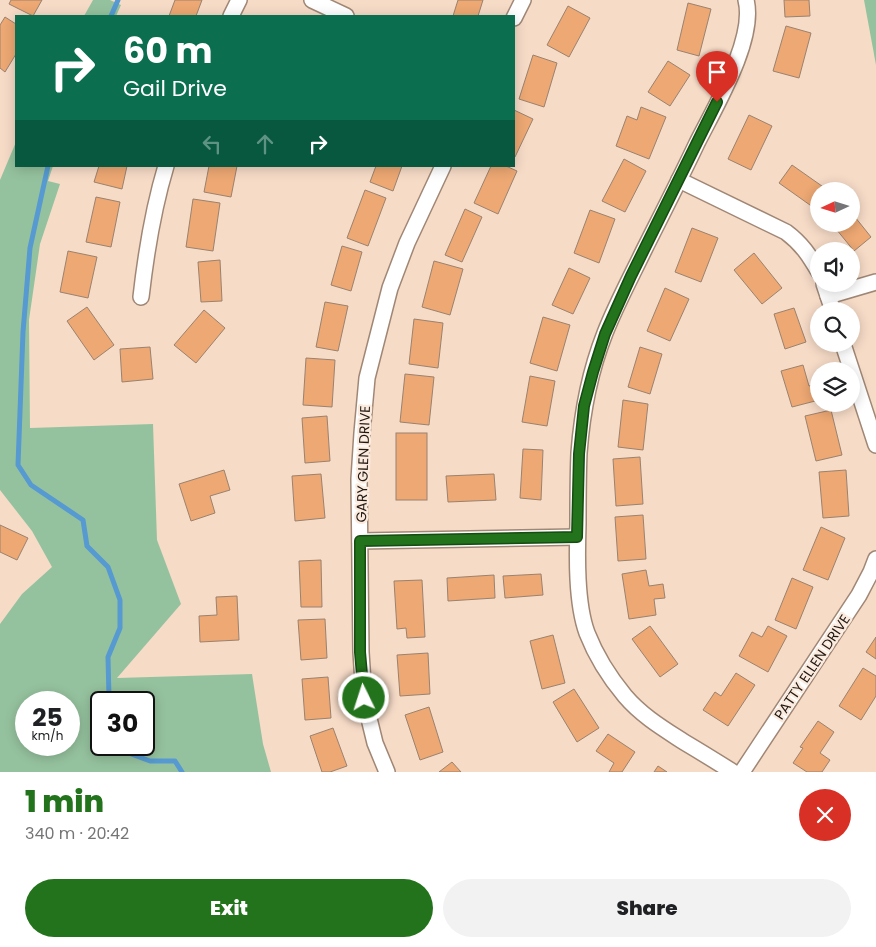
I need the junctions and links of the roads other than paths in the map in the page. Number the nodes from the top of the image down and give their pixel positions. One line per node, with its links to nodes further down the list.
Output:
1 (239, 0): 5 (street)
2 (312, 0): 6 (street)
3 (523, 0): 7 (street)
4 (746, 0): 10 (street)
5 (232, 15)
6 (344, 15)
7 (515, 16)
8 (166, 167): 14 (street)
9 (443, 167): 18 (street, GARY GLEN DRIVE)
10 (679, 180): 11 (street); 17 (street)
11 (810, 256)
12 (876, 282): 13 (street)
13 (860, 285)
14 (142, 297)
15 (846, 352): 16 (street)
16 (876, 445)
17 (577, 537): 18 (street); 21 (street)
18 (360, 541): 20 (street, GARY GLEN DRIVE)
19 (876, 559): 22 (street, PATTY ELLEN DRIVE)
20 (387, 772)
21 (733, 772)
22 (742, 772)

